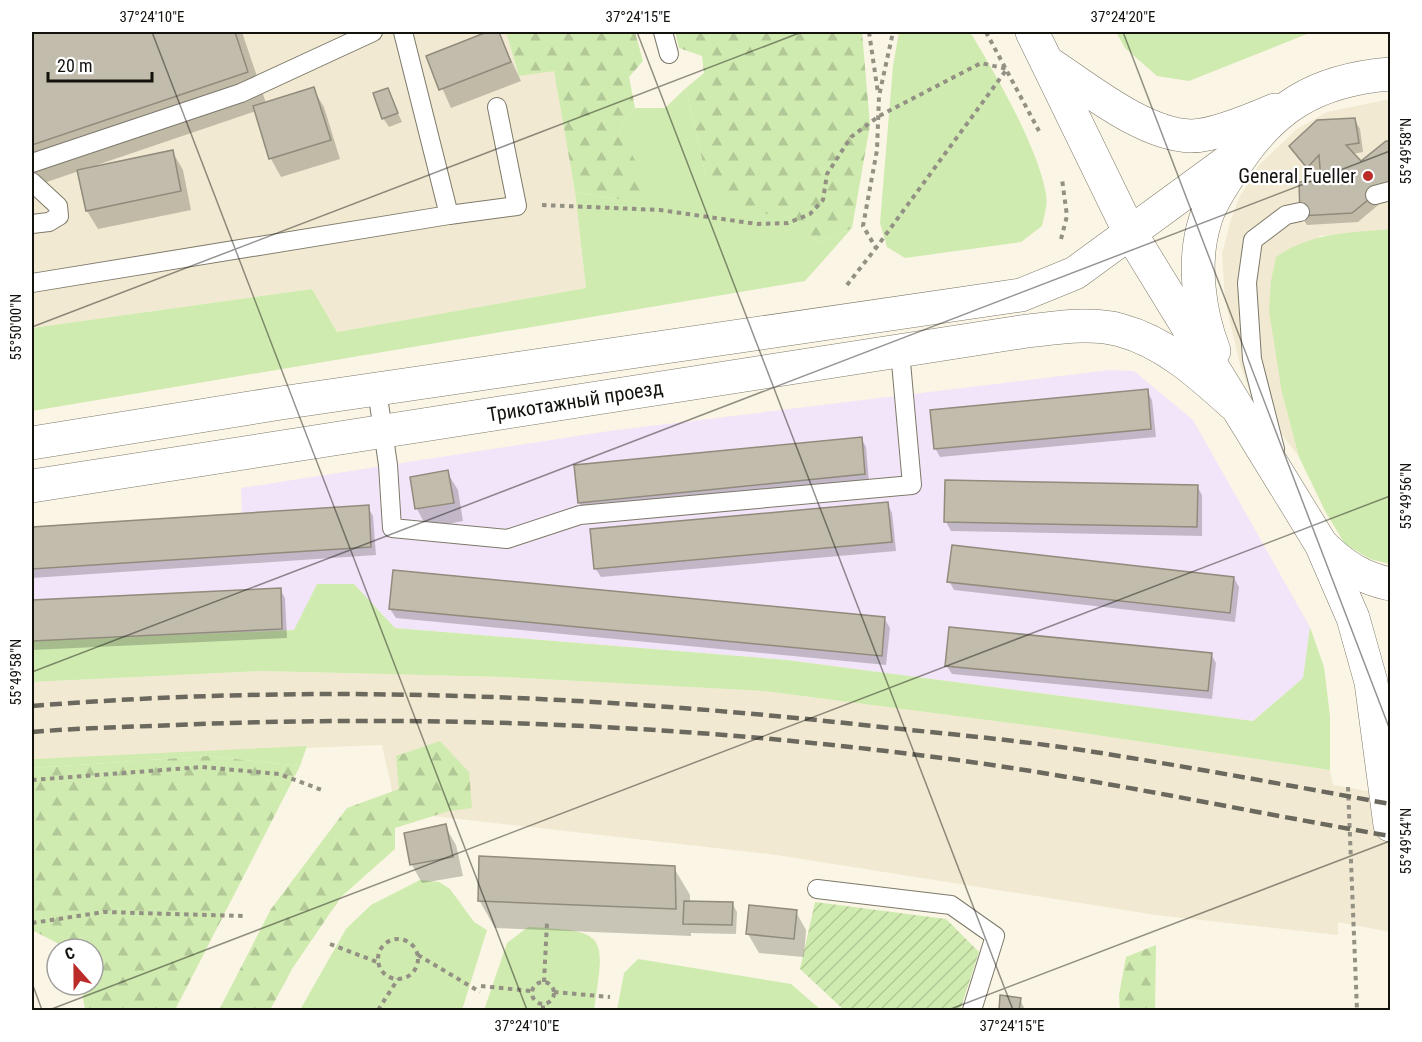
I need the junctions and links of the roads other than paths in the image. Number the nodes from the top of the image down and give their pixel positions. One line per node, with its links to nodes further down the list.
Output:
1 (373, 32): 11 (lane)
2 (403, 32): 14 (lane)
3 (663, 32): 5 (lane)
4 (1032, 32): 6 (main road)
5 (669, 54)
6 (1048, 63): 8 (main road); 16 (main road)
7 (1390, 74): 8 (main road)
8 (1296, 101): 10 (main road)
9 (497, 107): 14 (lane)
10 (1246, 148): 16 (main road, Трикотажный проезд); 20 (main road)
11 (32, 163)
12 (32, 182): 15 (lane)
13 (1300, 212): 24 (lane)
14 (450, 216): 17 (lane)
15 (32, 224)
16 (1129, 231): 19 (main road, Трикотажный проезд); 20 (main road)
17 (32, 283)
18 (900, 351): 20 (main road, Трикотажный проезд); 21 (main road, Трикотажный проезд); 21 (lane)
19 (377, 390): 21 (lane); 22 (main road, Трикотажный проезд)
20 (1233, 404): 24 (main road)
21 (383, 431): 23 (main road, Трикотажный проезд)
22 (32, 443)
23 (32, 486)
24 (1290, 494): 25 (main road)
25 (1321, 544): 26 (main road); 27 (main road)
26 (1390, 584)
27 (1390, 825)
28 (817, 889): 29 (lane)
29 (972, 1011)

